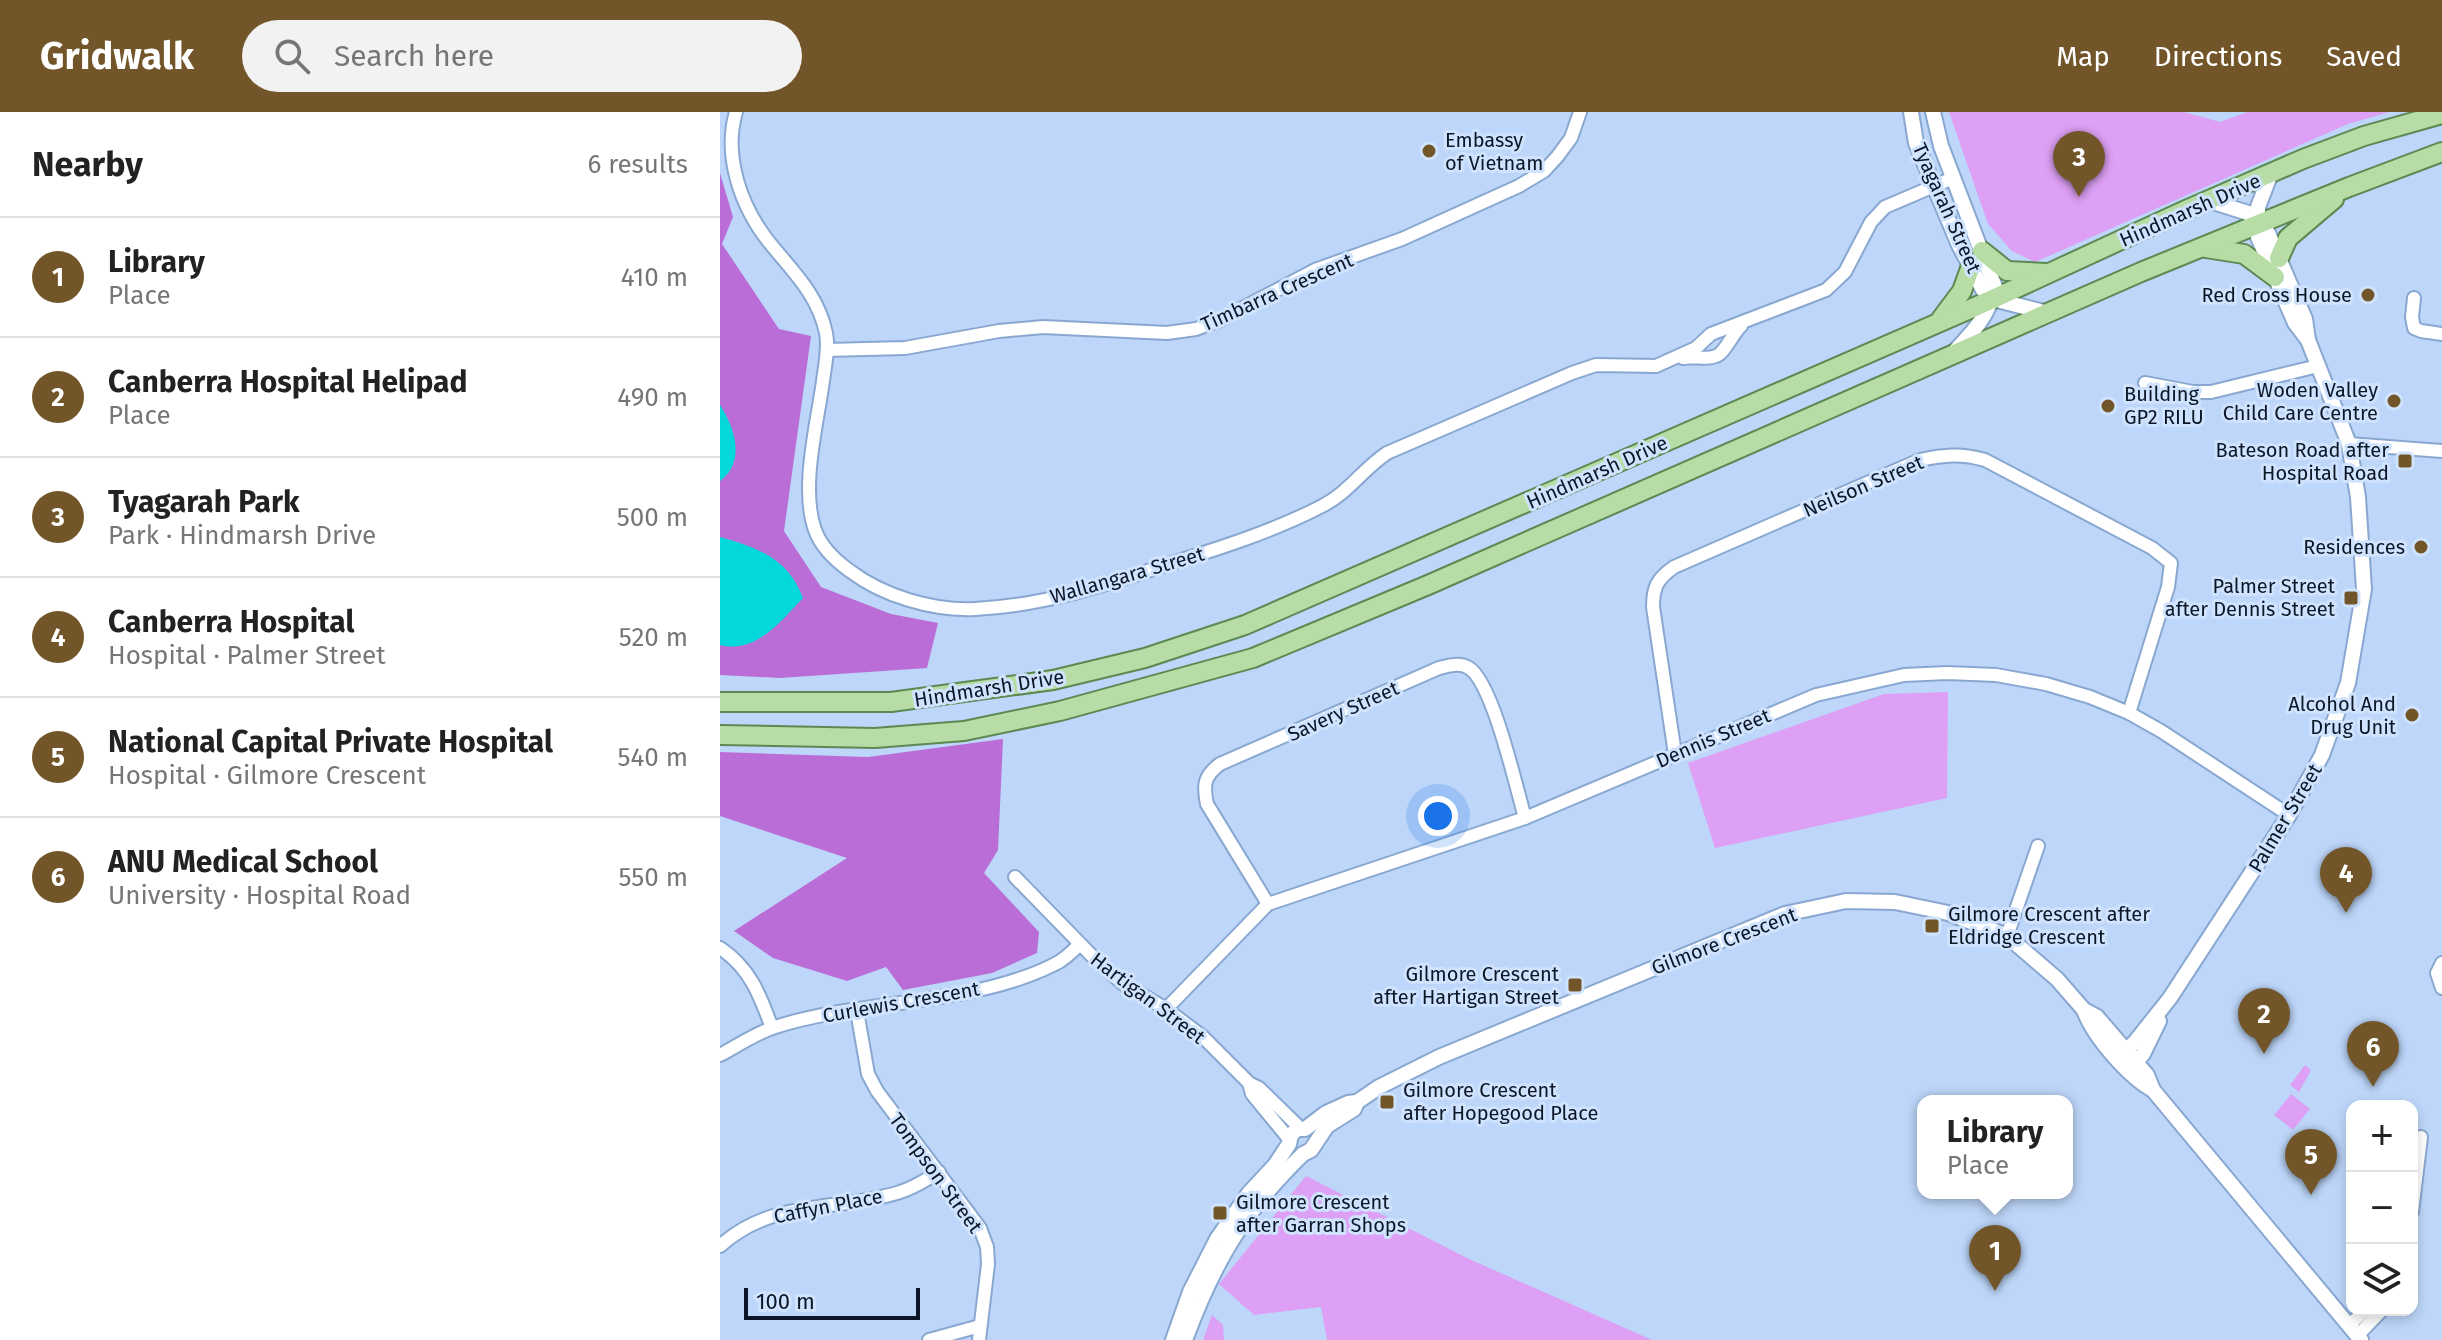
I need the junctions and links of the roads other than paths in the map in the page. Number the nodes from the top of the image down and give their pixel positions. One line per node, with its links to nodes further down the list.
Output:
1 (736, 112): 25 (street, Wallangara Street)
2 (1580, 112): 25 (street, Timbarra Crescent)
3 (1911, 112): 9 (street, Tyagarah Street)
4 (1933, 112): 8 (street, Tyagarah Street)
5 (2442, 114): 7 (main road, Hindmarsh Drive)
6 (2442, 152): 10 (main road, Hindmarsh Drive)
7 (2271, 173): 11 (main road, Hindmarsh Drive); 12 (street, Palmer Street)
8 (1953, 178): 9 (street, Wallangara Street); 15 (street, Tyagarah Street)
9 (1935, 186): 15 (street, Tyagarah Street); 22 (street, Wallangara Street)
10 (2349, 187): 12 (main road, Hindmarsh Drive); 14 (main road)
11 (2207, 200): 12 (street, Palmer Street); 16 (main road, Hindmarsh Drive)
12 (2259, 225): 13 (main road, Hindmarsh Drive); 14 (street, Palmer Street); 17 (street, Palmer Street)
13 (2205, 248): 17 (main road); 20 (main road, Hindmarsh Drive)
14 (2279, 258): 24 (street, Palmer Street)
15 (1976, 259): 16 (main road); 19 (street, Tyagarah Street); 21 (main road)
16 (2049, 273): 19 (main road, Hindmarsh Drive)
17 (2275, 277): 24 (street, Palmer Street)
18 (2414, 298): 23 (street)
19 (1993, 299): 20 (street); 21 (main road, Hindmarsh Drive); 26 (street)
20 (2048, 313): 26 (main road, Hindmarsh Drive)
21 (1939, 322): 32 (main road, Hindmarsh Drive)
22 (1743, 324): 27 (street, Wallangara Street); 27 (street, Wallangara Street)
23 (2442, 334)
24 (2308, 340): 28 (street, Palmer Street)
25 (827, 350): 27 (street, Wallangara Street)
26 (1954, 352): 34 (main road, Hindmarsh Drive)
27 (1676, 358)
28 (2318, 366): 29 (street); 30 (street, Palmer Street)
29 (2145, 383)
30 (2349, 444): 31 (street); 36 (street, Palmer Street)
31 (2442, 451)
32 (720, 702)
33 (2129, 713): 35 (street, Dennis Street); 35 (street, Neilson Street); 36 (street, Dennis Street)
34 (720, 735)
35 (1675, 754): 37 (street, Dennis Street)
36 (2289, 815): 50 (street, Palmer Street)
37 (1525, 818): 40 (street, Dennis Street); 40 (street, Savery Street)
38 (2038, 846): 41 (street)
39 (1015, 877): 42 (street, Hartigan Street)
40 (1268, 904): 46 (street, Dennis Street)
41 (2007, 936): 50 (street, Gilmore Crescent); 52 (street, Gilmore Crescent)
42 (1079, 945): 46 (street, Hartigan Street); 47 (street, Curlewis Crescent)
43 (720, 948): 48 (street)
44 (2442, 963): 45 (street)
45 (2442, 988)
46 (1166, 1009): 51 (street, Hartigan Street)
47 (857, 1011): 48 (street, Curlewis Crescent); 59 (street, Tompson Street)
48 (772, 1028): 49 (street, Curlewis Crescent)
49 (720, 1055)
50 (2127, 1060): 65 (street, Gilmore Crescent)
51 (1249, 1083): 53 (street, Hartigan Street); 55 (street, Hartigan Street)
52 (1357, 1102): 53 (street, Gilmore Crescent); 56 (street, Gilmore Crescent)
53 (1303, 1129): 55 (street); 56 (street)
54 (2421, 1137): 60 (street)
55 (1289, 1141): 57 (street); 58 (street)
56 (1315, 1142): 57 (street)
57 (1303, 1154): 58 (street)
58 (1280, 1169): 61 (street)
59 (939, 1172): 62 (street, Caffyn Place); 64 (street, Tompson Street)
60 (2417, 1172)
61 (1254, 1197): 67 (street); 68 (street)
62 (720, 1246)
63 (2375, 1316): 65 (street)
64 (980, 1333): 66 (street)
65 (2356, 1333)
66 (929, 1340)
67 (1173, 1340)
68 (1185, 1340)

